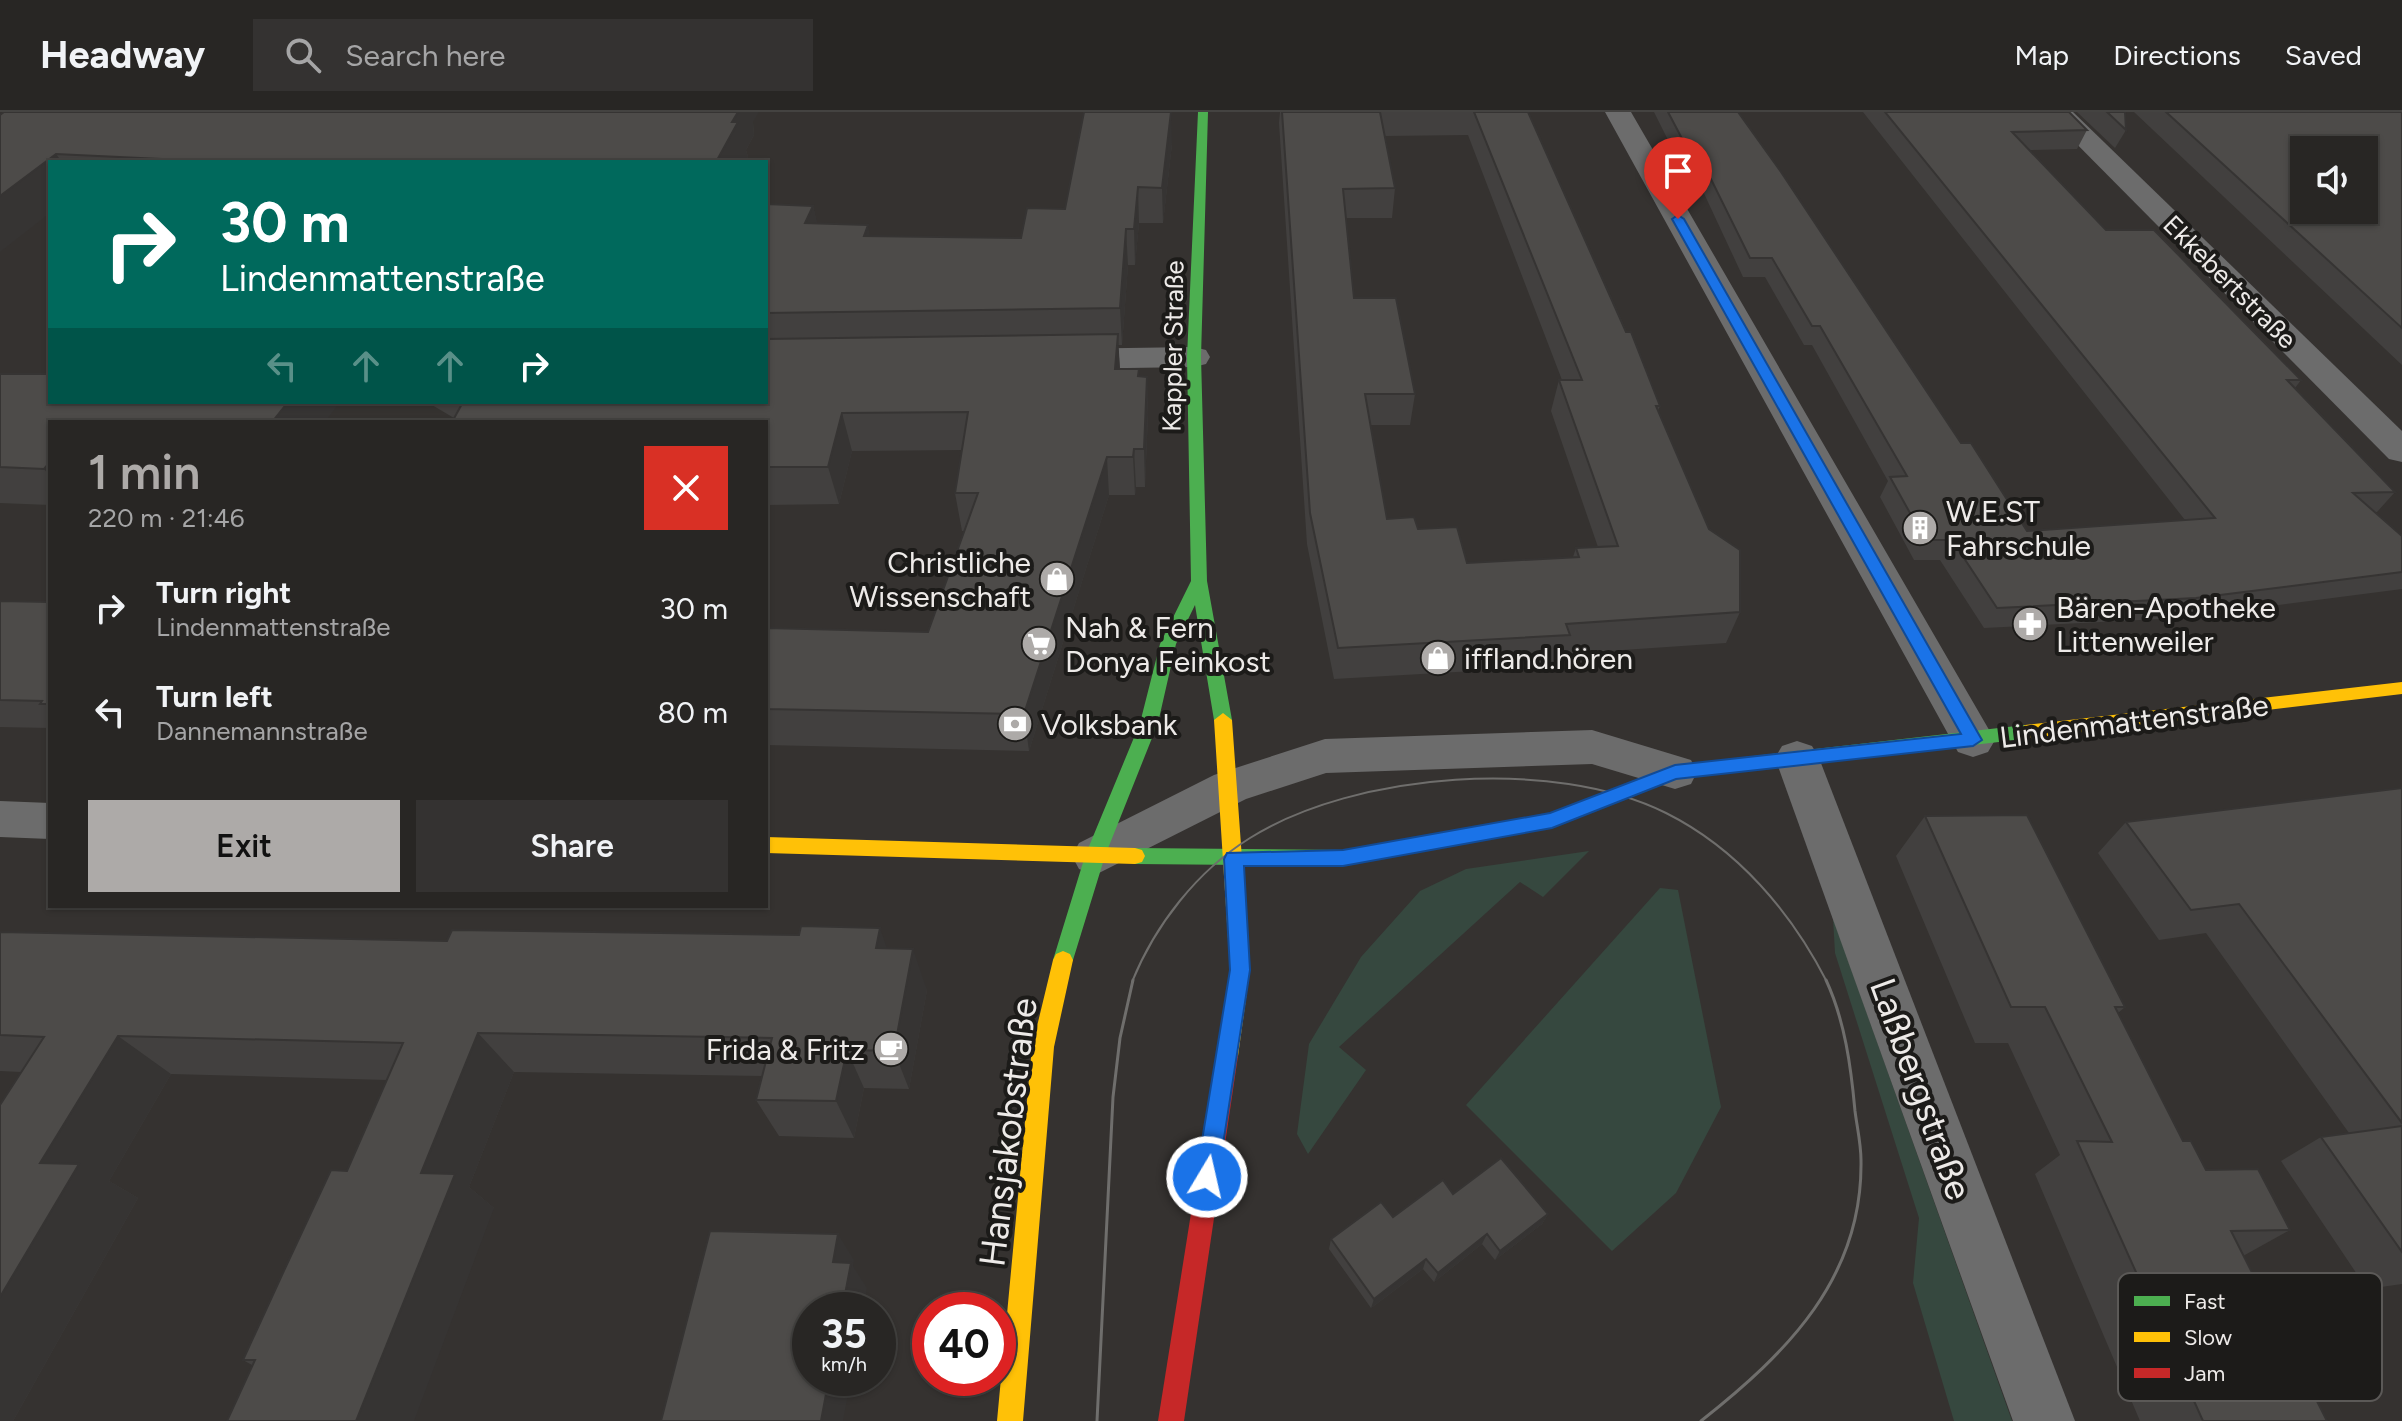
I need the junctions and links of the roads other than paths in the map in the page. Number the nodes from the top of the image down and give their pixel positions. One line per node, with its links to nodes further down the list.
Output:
1 (1203, 112): 4 (street, Kappler Straße)
2 (1618, 112): 9 (street)
3 (2058, 112): 6 (street, Ekkebertstraße)
4 (1194, 357): 5 (street); 7 (street, Kappler Straße)
5 (1036, 359)
6 (2402, 451)
7 (1199, 581): 12 (street, Kappler Straße); 16 (street, Kappler Straße)
8 (2402, 688): 9 (street, Lindenmattenstraße)
9 (1973, 740): 10 (street, Lindenmattenstraße)
10 (1797, 758): 11 (street, Lindenmattenstraße); 20 (street, Laßbergstraße)
11 (1675, 772): 12 (street, Lindenmattenstraße); 17 (street, Lindenmattenstraße)
12 (1230, 787): 16 (street, Lindenmattenstraße); 17 (street)
13 (0, 819): 14 (street)
14 (48, 821)
15 (768, 845): 16 (street)
16 (1095, 856): 17 (street, Lindenmattenstraße); 18 (street, Hansjakobstraße)
17 (1234, 859): 19 (street)
18 (1010, 1421)
19 (1171, 1421)
20 (2044, 1421)

